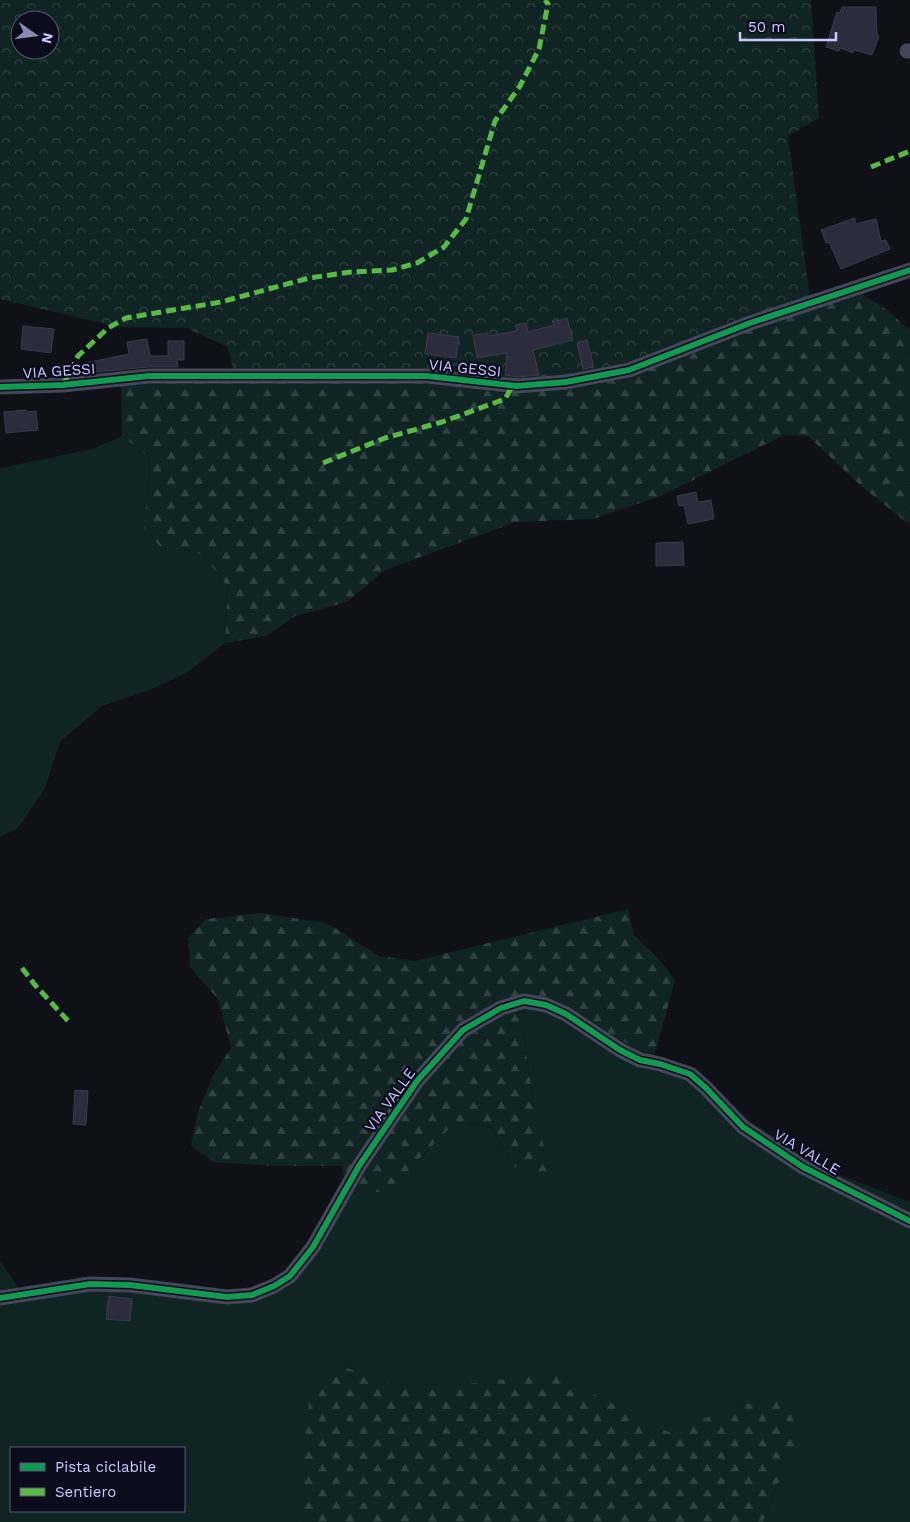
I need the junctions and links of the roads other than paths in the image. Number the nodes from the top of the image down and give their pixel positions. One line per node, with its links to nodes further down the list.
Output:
1 (910, 270): 2 (street, VIA GESSI)
2 (0, 388)
3 (910, 1221): 4 (street, VIA VALLE)
4 (0, 1298)

